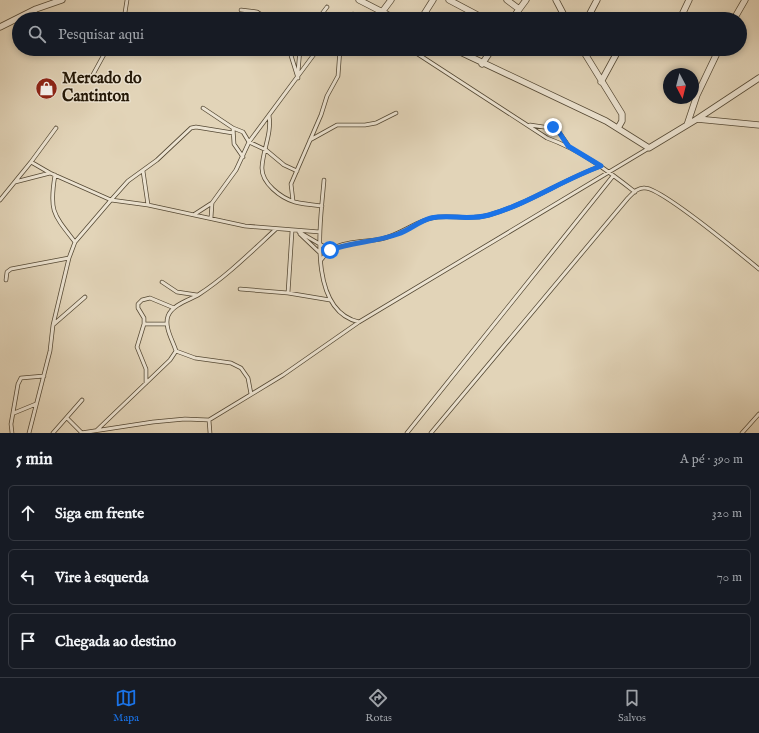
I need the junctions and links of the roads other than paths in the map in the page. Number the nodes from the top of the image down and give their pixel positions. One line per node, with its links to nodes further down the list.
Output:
1 (62, 0): 18 (street)
2 (123, 0): 14 (lane)
3 (127, 0): 14 (lane)
4 (359, 0): 22 (street)
5 (391, 0): 22 (street)
6 (432, 0): 23 (street)
7 (449, 0): 24 (street)
8 (507, 0): 16 (street)
9 (526, 0): 16 (street)
10 (556, 0): 26 (street)
11 (597, 0): 27 (street)
12 (689, 0): 28 (street)
13 (745, 0): 29 (street)
14 (125, 5): 19 (lane)
15 (327, 7): 21 (lane)
16 (519, 9): 25 (street)
17 (241, 10): 20 (lane)
18 (30, 12)
19 (124, 12)
20 (257, 12)
21 (323, 12)
22 (382, 12)
23 (425, 12)
24 (472, 12)
25 (517, 12)
26 (562, 12)
27 (590, 12)
28 (683, 12)
29 (738, 12)
30 (12, 21): 31 (street)
31 (0, 27)
32 (103, 56): 46 (lane)
33 (291, 56): 44 (lane)
34 (299, 56): 44 (lane)
35 (313, 56): 44 (lane)
36 (339, 56): 59 (lane)
37 (421, 56): 52 (lane)
38 (467, 56): 43 (street)
39 (487, 56): 43 (street)
40 (586, 56): 47 (street)
41 (615, 56): 47 (street)
42 (716, 56): 53 (street)
43 (482, 64): 57 (street)
44 (298, 78): 50 (lane)
45 (759, 78): 51 (street)
46 (90, 80)
47 (601, 82): 57 (street)
48 (203, 108): 56 (lane)
49 (396, 113): 59 (lane)
50 (269, 116): 60 (lane); 63 (lane)
51 (697, 119): 53 (street); 54 (street)
52 (529, 124): 61 (lane); 61 (lane)
53 (687, 125): 62 (street)
54 (759, 125)
55 (56, 128): 65 (lane)
56 (233, 128): 58 (lane); 60 (lane)
57 (618, 128): 62 (street)
58 (233, 133): 64 (lane); 67 (lane)
59 (310, 140): 68 (lane)
60 (249, 142): 63 (lane); 64 (lane)
61 (568, 146): 66 (lane)
62 (649, 148): 69 (lane)
63 (266, 150): 68 (lane); 78 (lane)
64 (243, 157): 79 (lane)
65 (31, 162): 70 (lane); 74 (lane)
66 (601, 166): 69 (lane); 90 (lane)
67 (143, 171): 77 (lane); 80 (lane)
68 (297, 171): 78 (lane)
69 (608, 172): 72 (lane); 103 (lane)
70 (50, 173): 71 (lane); 74 (lane)
71 (54, 175): 77 (lane); 88 (lane)
72 (613, 176): 75 (lane); 124 (lane)
73 (324, 180): 81 (lane)
74 (15, 182): 76 (lane)
75 (635, 192): 94 (lane); 125 (lane)
76 (0, 200)
77 (111, 200): 80 (lane); 88 (lane)
78 (293, 201): 81 (lane)
79 (212, 203): 82 (lane); 83 (lane)
80 (148, 205): 82 (lane)
81 (322, 206): 87 (lane)
82 (194, 214): 83 (lane)
83 (211, 218): 84 (lane)
84 (276, 229): 85 (lane); 99 (lane)
85 (292, 231): 86 (lane); 98 (lane)
86 (297, 231): 87 (lane); 89 (lane); 91 (lane)
87 (320, 232): 89 (lane)
88 (75, 242): 92 (lane)
89 (319, 244): 90 (lane); 91 (lane)
90 (330, 250): 93 (lane)
91 (319, 252): 93 (lane)
92 (69, 258): 95 (lane); 106 (lane)
93 (321, 260): 101 (lane)
94 (759, 269)
95 (6, 280)
96 (162, 282): 99 (lane)
97 (240, 289): 98 (lane)
98 (288, 293): 101 (lane)
99 (197, 295): 102 (lane)
100 (85, 297): 106 (lane)
101 (330, 300): 103 (lane)
102 (174, 308): 104 (lane); 105 (lane)
103 (360, 322): 110 (lane)
104 (144, 324): 105 (lane); 109 (lane)
105 (167, 324): 107 (lane)
106 (53, 325): 108 (lane)
107 (176, 351): 109 (lane); 110 (lane)
108 (44, 376): 112 (lane); 113 (lane)
109 (146, 383): 117 (lane)
110 (251, 394): 116 (lane)
111 (82, 400): 115 (lane)
112 (36, 404): 113 (lane); 120 (lane)
113 (14, 413): 119 (lane)
114 (759, 414): 126 (lane)
115 (67, 418): 121 (lane); 122 (lane)
116 (210, 420): 117 (lane); 123 (lane)
117 (97, 430): 118 (lane)
118 (91, 432): 122 (lane)
119 (12, 433)
120 (29, 433)
121 (53, 433)
122 (82, 433)
123 (210, 433)
124 (407, 433)
125 (431, 433)
126 (742, 433)

